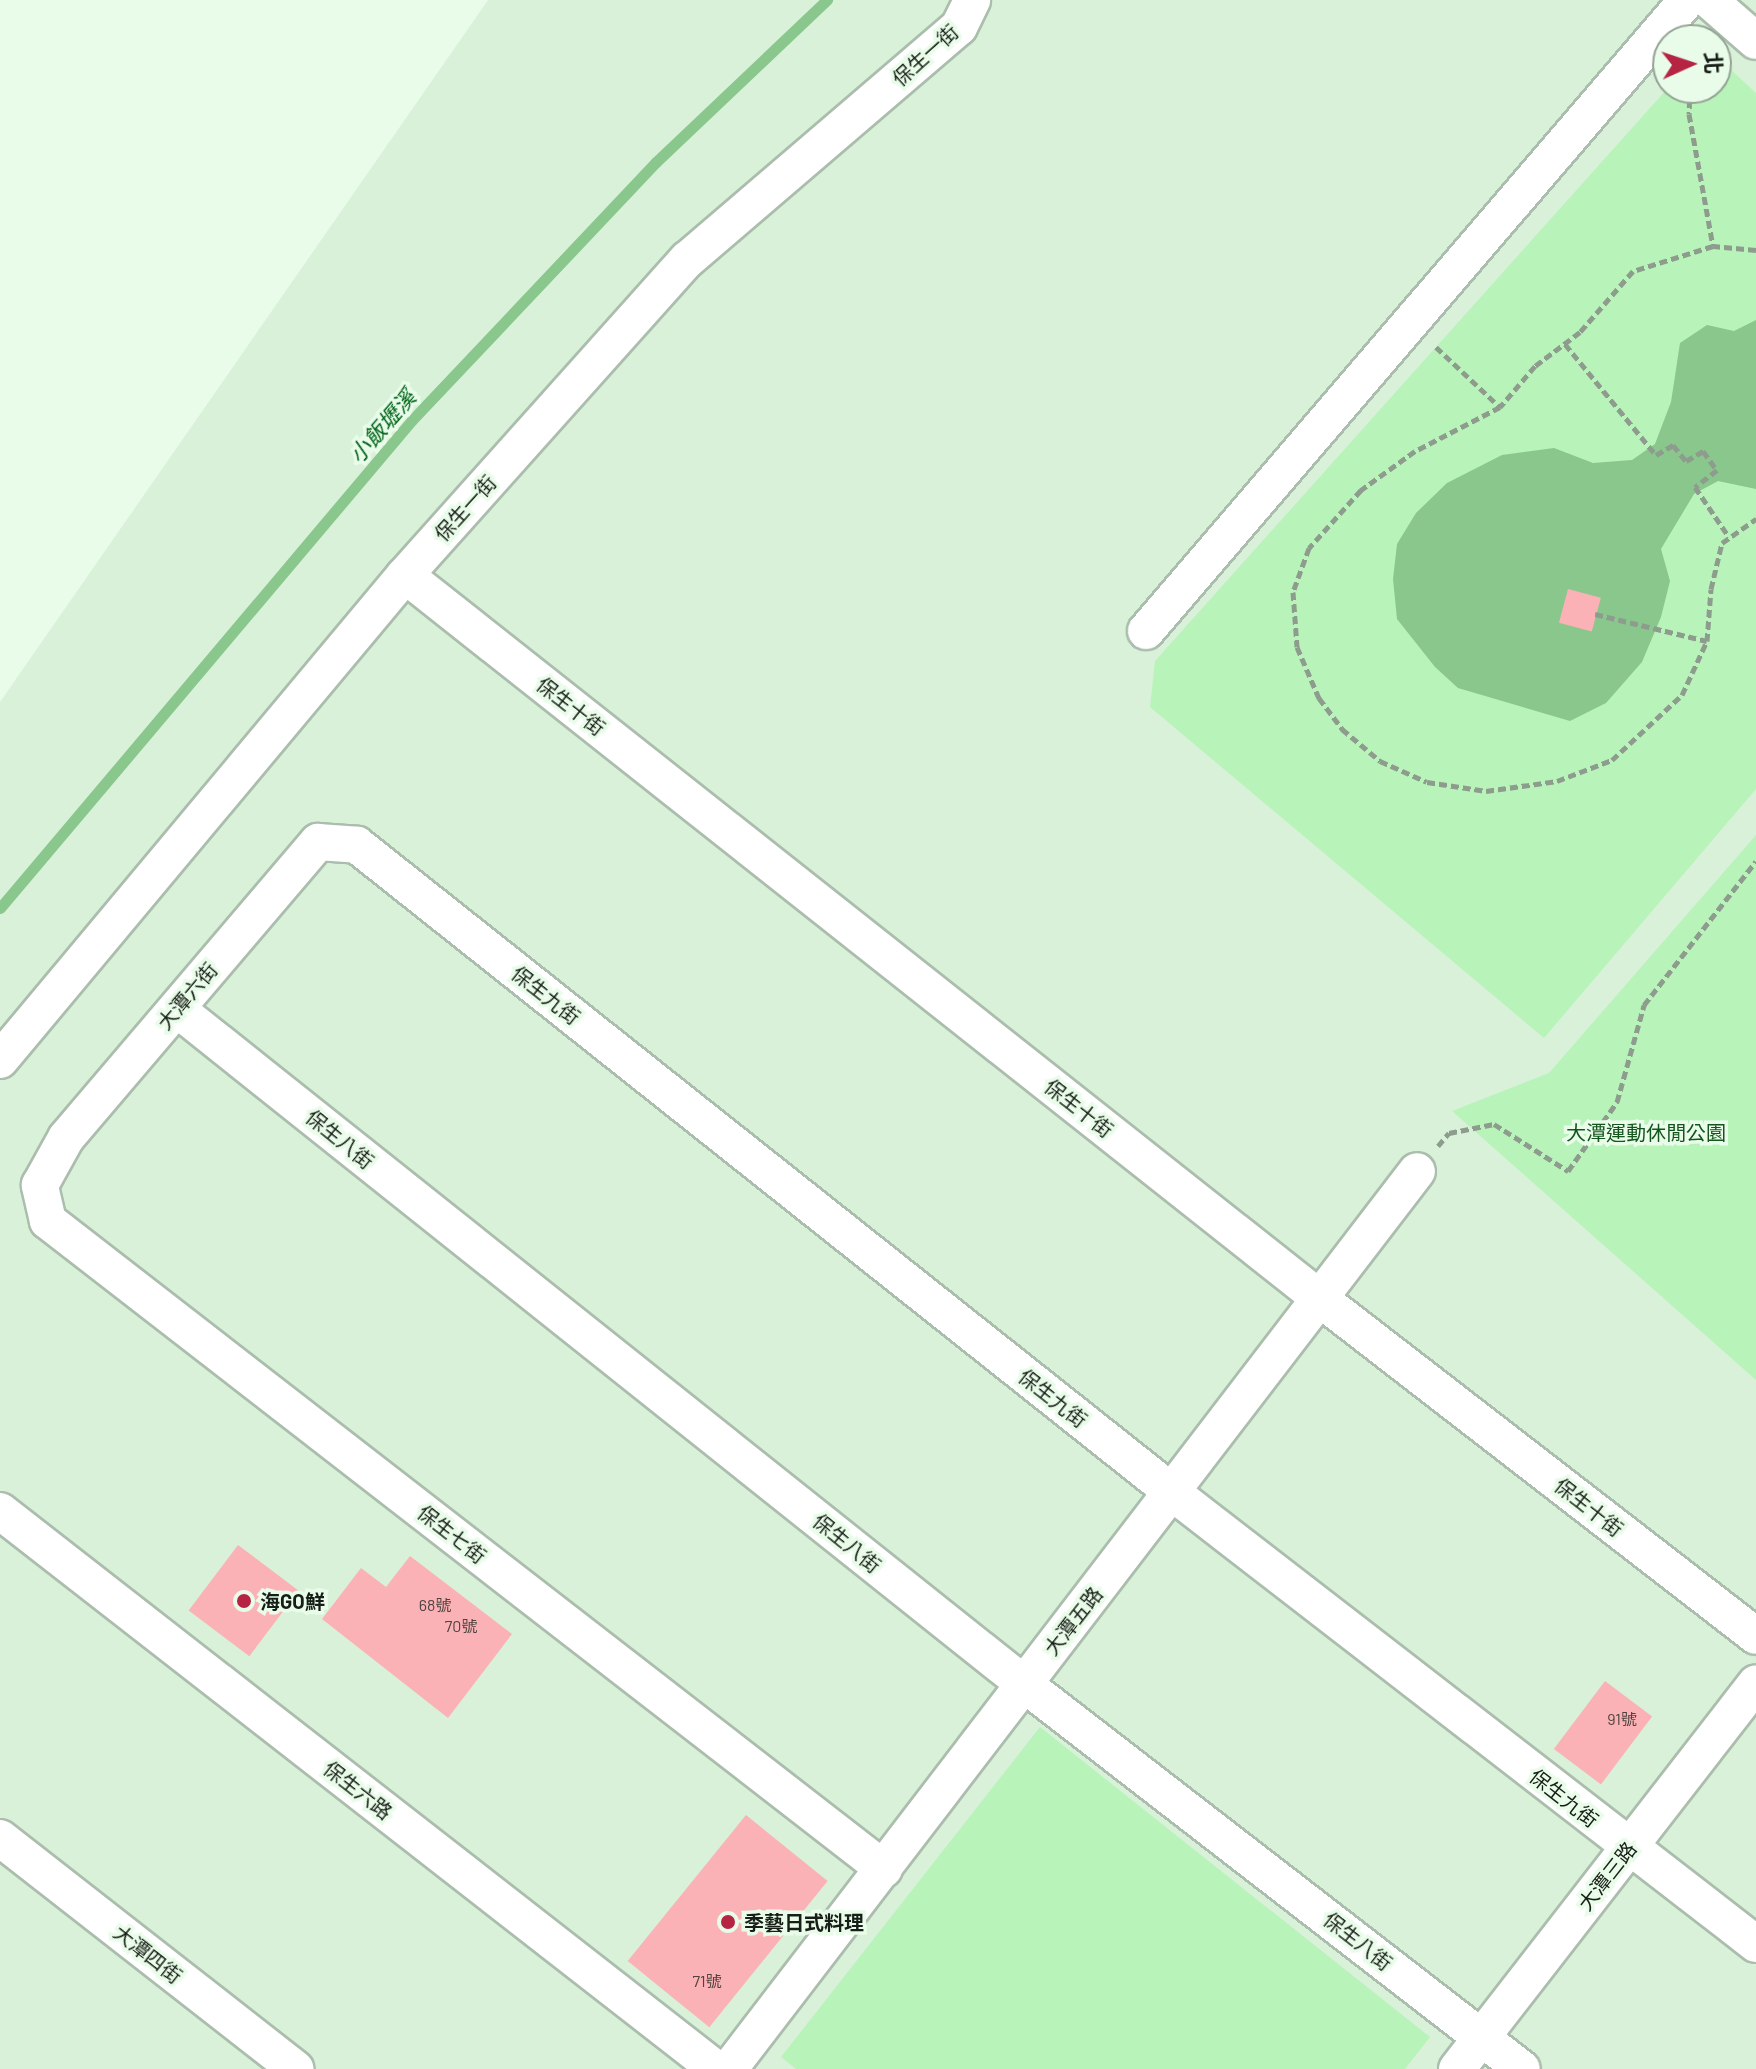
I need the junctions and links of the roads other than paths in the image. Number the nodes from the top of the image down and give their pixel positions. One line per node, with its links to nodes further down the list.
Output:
1 (972, 0): 5 (street, 保生一街)
2 (1687, 0): 6 (street)
3 (1709, 0): 4 (street)
4 (1756, 41)
5 (405, 575): 9 (street, 保生一街); 12 (street, 保生十街)
6 (1146, 631)
7 (357, 845): 8 (street, 大潭六街); 13 (street, 保生九街)
8 (177, 1009): 11 (street, 大潭六街); 17 (street, 保生八街)
9 (0, 1060)
10 (1417, 1171): 12 (street, 大潭五路)
11 (40, 1185): 20 (street, 保生七街)
12 (1319, 1298): 13 (street, 大潭五路); 15 (street, 保生十街)
13 (1173, 1493): 17 (street, 大潭五路); 19 (street, 保生九街)
14 (0, 1511): 24 (street, 保生六路)
15 (1756, 1636)
16 (1756, 1683): 19 (street, 大潭三路)
17 (1024, 1684): 20 (street, 大潭五路); 22 (street, 保生八街)
18 (0, 1838): 23 (street, 大潭四街)
19 (1629, 1848): 21 (street, 保生九街); 22 (street, 大潭三路)
20 (884, 1869): 25 (street, 大潭五路)
21 (1756, 1944)
22 (1482, 2037): 26 (street, 大潭三路); 27 (street, 保生八街)
23 (296, 2069)
24 (716, 2069)
25 (729, 2069)
26 (1457, 2069)
27 (1522, 2069)

